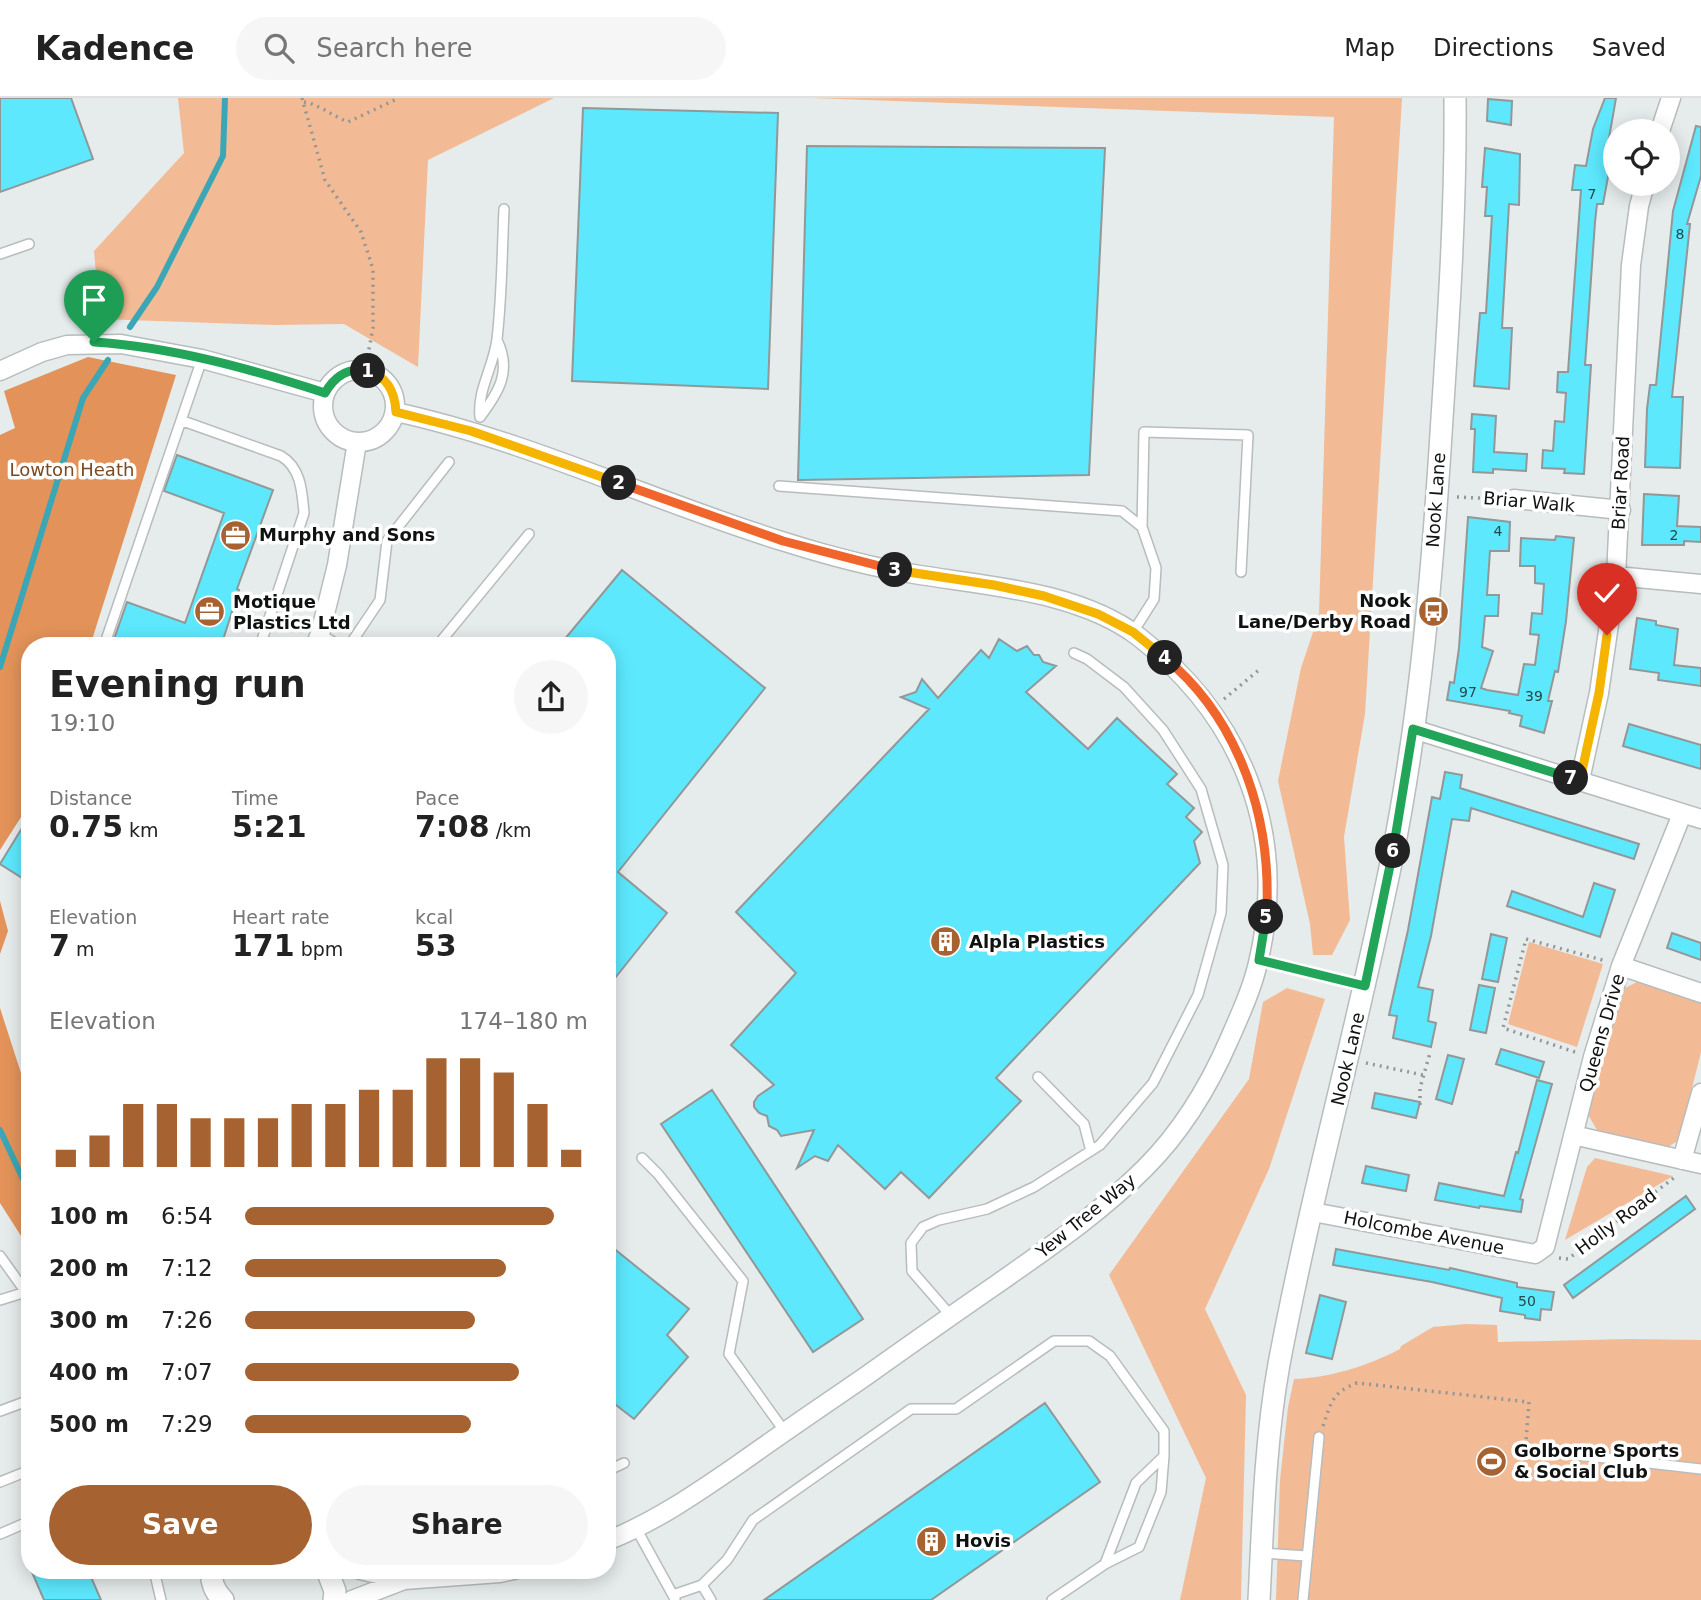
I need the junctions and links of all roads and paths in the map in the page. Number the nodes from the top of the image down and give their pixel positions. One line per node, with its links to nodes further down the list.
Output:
1 (399, 98): 4 (path)
2 (1455, 98): 21 (street, Nook Lane)
3 (1671, 98): 5 (street)
4 (303, 100): 13 (path)
5 (1664, 119)
6 (1642, 196): 23 (street, Briar Road)
7 (504, 209): 10 (lane)
8 (29, 244): 9 (lane)
9 (0, 254)
10 (497, 340): 17 (lane); 17 (lane)
11 (202, 359): 12 (street); 14 (street); 16 (lane)
12 (0, 370)
13 (365, 370): 14 (street); 15 (street)
14 (325, 393): 18 (street)
15 (396, 412): 17 (street, Yew Tree Way); 18 (street)
16 (183, 421): 30 (lane); 31 (lane)
17 (475, 424): 29 (street, Yew Tree Way)
18 (357, 442): 32 (street)
19 (449, 462): 33 (lane)
20 (779, 486): 24 (lane)
21 (1437, 496): 22 (path, Briar Walk); 38 (street, Nook Lane)
22 (1514, 499): 23 (street, Briar Walk)
23 (1621, 510): 27 (street, Briar Road)
24 (1142, 527): 26 (lane); 29 (lane)
25 (529, 534): 34 (lane)
26 (1241, 572)
27 (1616, 576): 28 (street); 39 (street, Briar Road)
28 (1701, 584)
29 (1133, 632): 37 (street, Yew Tree Way)
30 (107, 637)
31 (263, 637)
32 (318, 637)
33 (355, 637)
34 (445, 637)
35 (1074, 653): 54 (lane)
36 (1260, 669): 37 (path)
37 (1212, 710): 42 (street, Yew Tree Way)
38 (1413, 729): 39 (street); 44 (street, Nook Lane)
39 (1580, 780): 40 (street)
40 (1682, 814): 41 (street); 43 (street, Queens Drive)
41 (1701, 819)
42 (1259, 960): 44 (path); 64 (street, Yew Tree Way)
43 (1621, 966): 45 (street); 47 (street, Queens Drive); 47 (path)
44 (1365, 986): 48 (street, Nook Lane)
45 (1701, 993)
46 (1430, 1053): 49 (path)
47 (1593, 1057): 53 (street, Queens Drive)
48 (1347, 1060): 49 (path); 58 (street, Nook Lane)
49 (1423, 1075): 52 (path)
50 (1038, 1077): 54 (lane)
51 (1701, 1093): 56 (street)
52 (1420, 1105)
53 (1573, 1135): 56 (street); 59 (street, Queens Drive)
54 (1091, 1151): 64 (lane)
55 (642, 1158): 67 (lane)
56 (1682, 1160): 57 (street); 59 (path, Holly Road)
57 (1701, 1164)
58 (1313, 1212): 59 (street, Holcombe Avenue); 80 (street, Nook Lane)
59 (1535, 1254)
60 (0, 1255): 61 (lane)
61 (21, 1285)
62 (21, 1296): 63 (lane)
63 (0, 1300)
64 (951, 1316): 67 (street, Yew Tree Way)
65 (21, 1403): 66 (lane)
66 (0, 1411)
67 (785, 1432): 77 (street, Yew Tree Way)
68 (1319, 1437): 69 (path); 81 (lane)
69 (1545, 1451): 73 (lane)
70 (1164, 1456): 82 (lane); 82 (lane); 89 (lane)
71 (624, 1463): 72 (lane)
72 (616, 1467)
73 (1701, 1469)
74 (21, 1474): 75 (lane)
75 (0, 1482)
76 (21, 1525): 78 (lane)
77 (637, 1530): 79 (street, Yew Tree Way); 90 (lane)
78 (0, 1534)
79 (616, 1538)
80 (1262, 1553): 81 (lane); 97 (street, Nook Lane)
81 (1306, 1556): 98 (lane)
82 (1105, 1564): 96 (lane)
83 (156, 1579): 92 (lane)
84 (211, 1579): 91 (street)
85 (330, 1579): 93 (street)
86 (400, 1579): 88 (street)
87 (415, 1579): 88 (street)
88 (404, 1580): 94 (street)
89 (702, 1586): 90 (lane); 95 (lane)
90 (674, 1597)
91 (219, 1598)
92 (161, 1600)
93 (334, 1600)
94 (352, 1600)
95 (711, 1600)
96 (1052, 1600)
97 (1259, 1600)
98 (1303, 1600)

